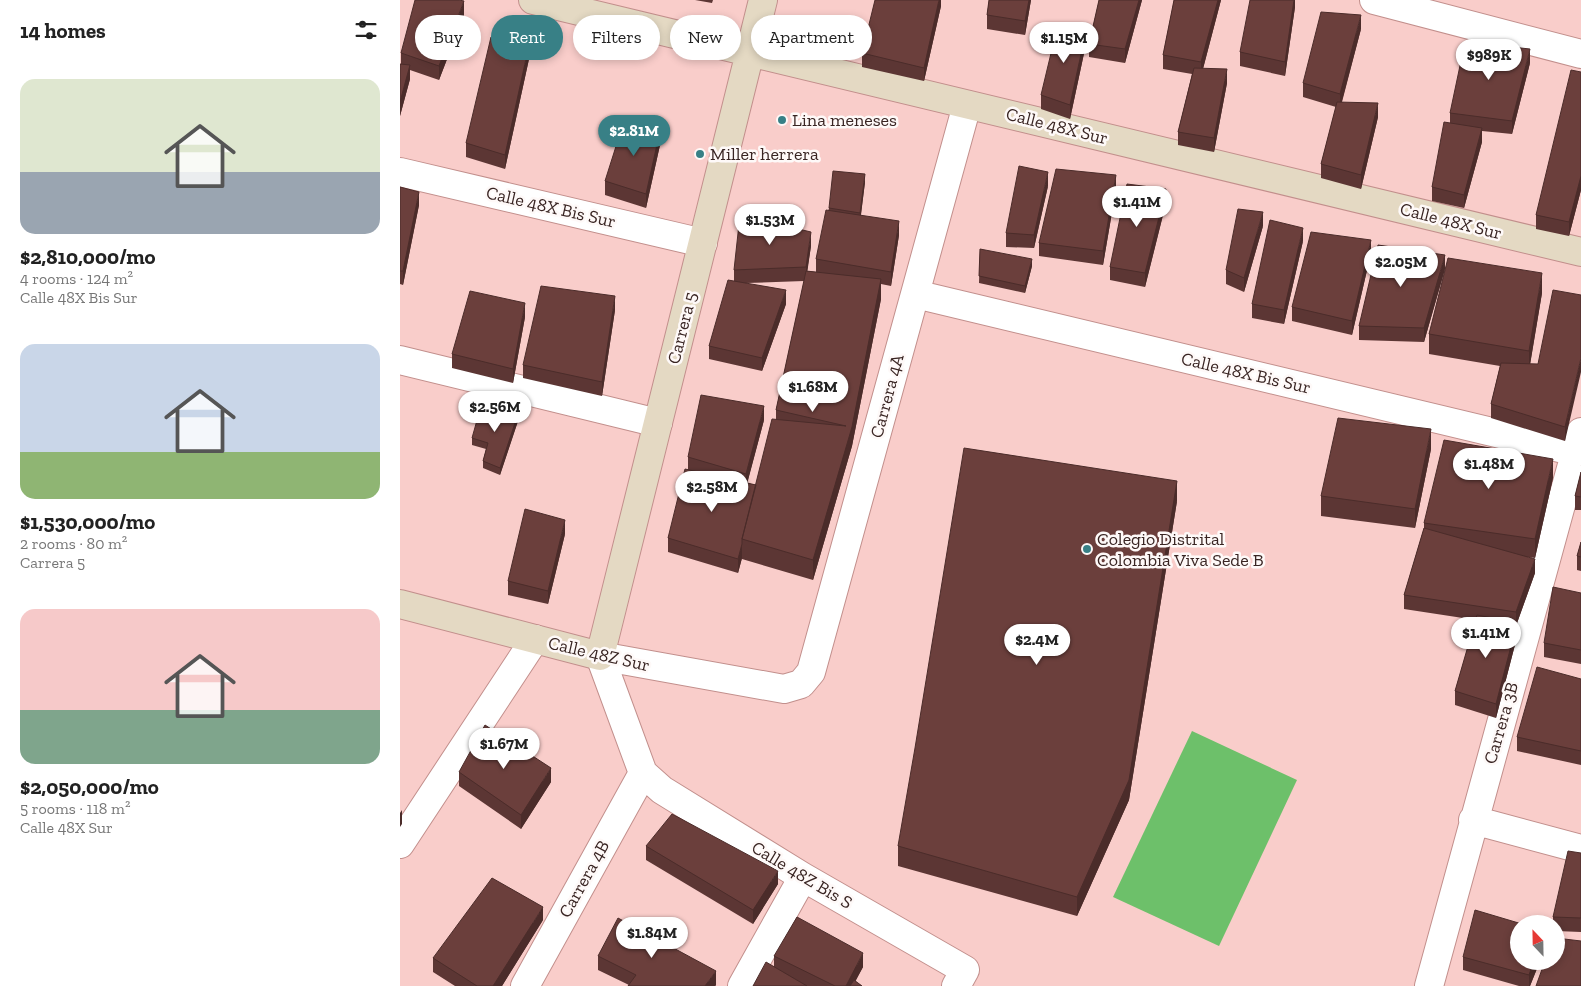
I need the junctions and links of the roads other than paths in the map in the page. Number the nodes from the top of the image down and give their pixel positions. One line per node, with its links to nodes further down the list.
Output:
1 (533, 0): 4 (street, Calle 48X Sur)
2 (763, 0): 4 (street, Carrera 5)
3 (1374, 0): 5 (street)
4 (750, 52): 6 (street, Calle 48X Sur); 8 (street, Carrera 5)
5 (1581, 54)
6 (967, 105): 9 (street, Calle 48X Sur); 10 (street, Carrera 4A)
7 (400, 172): 8 (street, Calle 48X Bis Sur)
8 (703, 243): 12 (street, Carrera 5)
9 (1581, 252)
10 (915, 294): 13 (street, Calle 48X Bis Sur); 17 (street, Carrera 4A)
11 (400, 360): 12 (street)
12 (658, 423): 16 (street, Carrera 5)
13 (1579, 442): 19 (street, Carrera 3B)
14 (400, 604): 15 (street, Calle 48Z Sur)
15 (535, 639): 16 (street, Calle 48Z Sur); 20 (street)
16 (600, 656): 17 (street, Calle 48Z Sur); 18 (street)
17 (801, 684)
18 (643, 773): 22 (street, Calle 48Z Bis S); 24 (street, Carrera 4B)
19 (1474, 820): 21 (street); 26 (street, Carrera 3B)
20 (400, 844)
21 (1581, 849)
22 (803, 877): 23 (street, Calle 48Z Bis S); 25 (street)
23 (961, 978)
24 (525, 986)
25 (742, 986)
26 (1429, 986)

